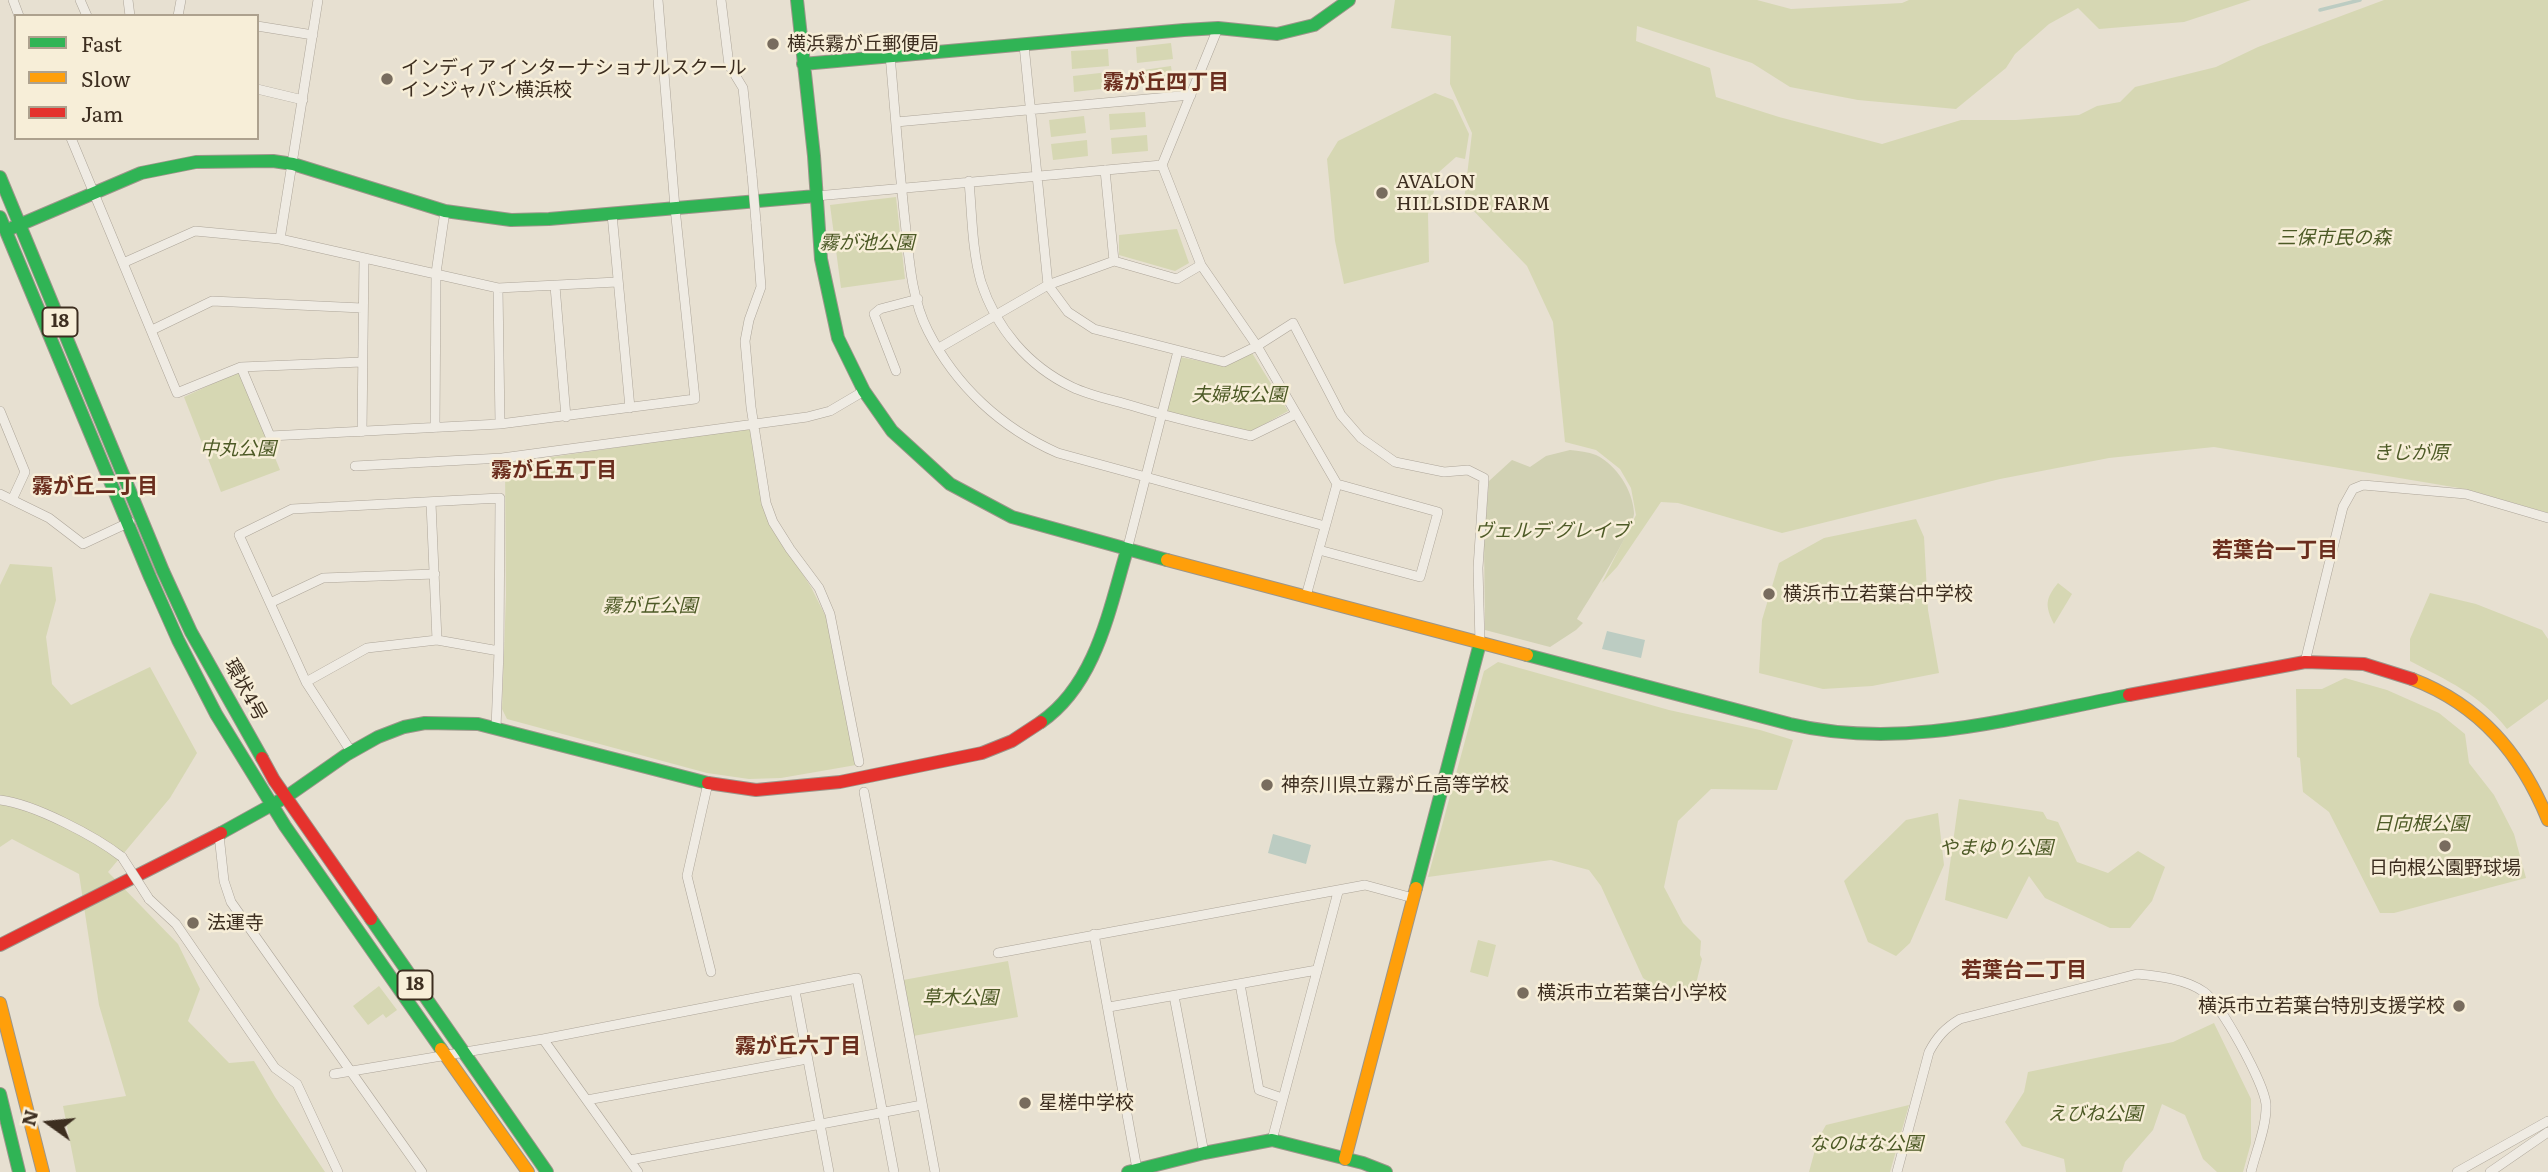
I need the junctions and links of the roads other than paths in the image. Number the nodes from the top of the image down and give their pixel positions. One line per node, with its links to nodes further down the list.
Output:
1 (318, 0): 8 (street)
2 (658, 0): 27 (street)
3 (721, 0): 84 (street, bridge)
4 (797, 0): 11 (main road)
5 (1349, 0): 7 (main road)
6 (259, 26): 8 (street)
7 (1218, 28): 9 (main road); 13 (street)
8 (313, 35): 14 (street)
9 (1024, 45): 10 (main road); 15 (street)
10 (890, 55): 11 (main road); 16 (street)
11 (803, 64): 26 (main road)
12 (259, 89): 14 (street)
13 (1191, 95): 15 (street); 19 (street)
14 (303, 100): 18 (street)
15 (1030, 109): 16 (street); 21 (street)
16 (896, 122): 24 (street)
17 (72, 140): 25 (street)
18 (293, 164): 25 (main road); 28 (main road); 33 (street)
19 (1162, 164): 20 (street); 37 (street)
20 (1105, 170): 21 (street); 35 (street)
21 (1036, 175): 23 (street); 40 (street)
22 (0, 177): 31 (main road, 環状4号 / 18)
23 (970, 181): 24 (street); 45 (street)
24 (901, 187): 26 (street); 43 (street)
25 (93, 193): 31 (main road); 36 (street)
26 (816, 196): 27 (main road); 53 (main road)
27 (675, 208): 29 (main road); 54 (street)
28 (445, 211): 29 (main road); 38 (street)
29 (612, 214): 39 (street)
30 (0, 217): 32 (main road, 環状4号 / 18)
31 (20, 225): 32 (main road); 68 (main road, 環状4号 / 18)
32 (3, 232): 70 (main road, 環状4号 / 18)
33 (280, 239): 34 (street); 36 (street)
34 (364, 258): 38 (street); 44 (street)
35 (1114, 261): 37 (street); 40 (street)
36 (123, 263): 46 (street)
37 (1201, 265): 47 (street)
38 (436, 273): 42 (street); 60 (street)
39 (617, 282): 41 (street); 54 (street)
40 (1048, 285): 45 (street); 49 (street)
41 (555, 286): 42 (street); 58 (street)
42 (498, 288): 59 (street)
43 (918, 299): 48 (street); 52 (street)
44 (362, 308): 46 (street); 50 (street)
45 (995, 316): 48 (street); 57 (street)
46 (152, 330): 51 (street)
47 (1257, 346): 49 (street); 56 (street); 78 (street)
48 (939, 348): 63 (street)
49 (1178, 351): 57 (street)
50 (362, 362): 51 (street); 61 (street)
51 (241, 368): 61 (street)
52 (896, 371)
53 (864, 391): 62 (street); 72 (main road)
54 (630, 408): 58 (street)
55 (1, 414): 66 (street)
56 (1296, 414): 57 (street); 64 (street)
57 (1161, 415): 63 (street)
58 (566, 417): 59 (street)
59 (500, 424): 60 (street)
60 (435, 428): 61 (street)
61 (362, 432)
62 (355, 466)
63 (1144, 477): 71 (street); 72 (street)
64 (1336, 484): 71 (street); 73 (street)
65 (0, 494): 66 (street)
66 (12, 500): 70 (street)
67 (431, 503): 74 (street); 76 (street); 79 (street)
68 (141, 516): 70 (street); 87 (main road, 環状4号 / 18)
69 (2548, 518): 80 (street)
70 (127, 523): 89 (main road, 環状4号 / 18)
71 (1325, 526): 73 (street)
72 (1127, 550): 75 (main road); 85 (main road)
73 (1319, 550): 75 (street)
74 (435, 574): 76 (street); 77 (street)
75 (1306, 596): 78 (main road)
76 (270, 603): 81 (street)
77 (438, 640): 79 (street); 81 (street)
78 (1480, 643): 80 (main road); 93 (main road)
79 (499, 651): 82 (street)
80 (2305, 662): 90 (main road)
81 (306, 682): 83 (street)
82 (496, 728): 83 (main road); 85 (main road)
83 (352, 753): 87 (main road)
84 (859, 762)
85 (708, 783): 98 (street)
86 (864, 792): 113 (street)
87 (285, 798): 89 (main road); 105 (main road, 環状4号 / 18)
88 (0, 800): 125 (street, bridge)
89 (272, 806): 91 (main road); 106 (main road, 環状4号 / 18)
90 (2548, 820)
91 (219, 835): 95 (main road); 108 (street)
92 (1338, 892): 93 (street); 94 (street); 97 (street)
93 (1413, 898): 120 (main road)
94 (1094, 934): 96 (street); 103 (street)
95 (0, 945)
96 (998, 953)
97 (1317, 970): 99 (street); 111 (street)
98 (711, 972)
99 (1240, 984): 101 (street); 111 (street)
100 (795, 990): 104 (street); 107 (street); 114 (street)
101 (1174, 996): 103 (street); 119 (street)
102 (0, 1003): 124 (main road)
103 (1109, 1007): 122 (street)
104 (543, 1039): 105 (street); 112 (street)
105 (462, 1052): 106 (street); 128 (main road, 環状4号 / 18)
106 (445, 1055): 108 (street); 127 (main road, 環状4号 / 18)
107 (807, 1059): 112 (street); 116 (street)
108 (351, 1072): 109 (street); 126 (street)
109 (334, 1074)
110 (0, 1094): 123 (main road)
111 (1282, 1098): 118 (street)
112 (587, 1100): 121 (street)
113 (922, 1105): 114 (street); 132 (street)
114 (883, 1113): 116 (street); 131 (street)
115 (2548, 1121): 136 (street)
116 (820, 1124): 121 (street); 130 (street)
117 (2548, 1132): 137 (street)
118 (1272, 1140): 119 (main road); 120 (main road)
119 (1204, 1153): 122 (main road)
120 (1345, 1159): 133 (main road)
121 (630, 1160): 129 (street)
122 (1133, 1171)
123 (19, 1172)
124 (43, 1172)
125 (338, 1172)
126 (422, 1172)
127 (528, 1172)
128 (547, 1172)
129 (638, 1172)
130 (829, 1172)
131 (894, 1172)
132 (934, 1172)
133 (1386, 1172)
134 (1897, 1172): 135 (street)
135 (2250, 1172)
136 (2457, 1172)
137 (2490, 1172)

